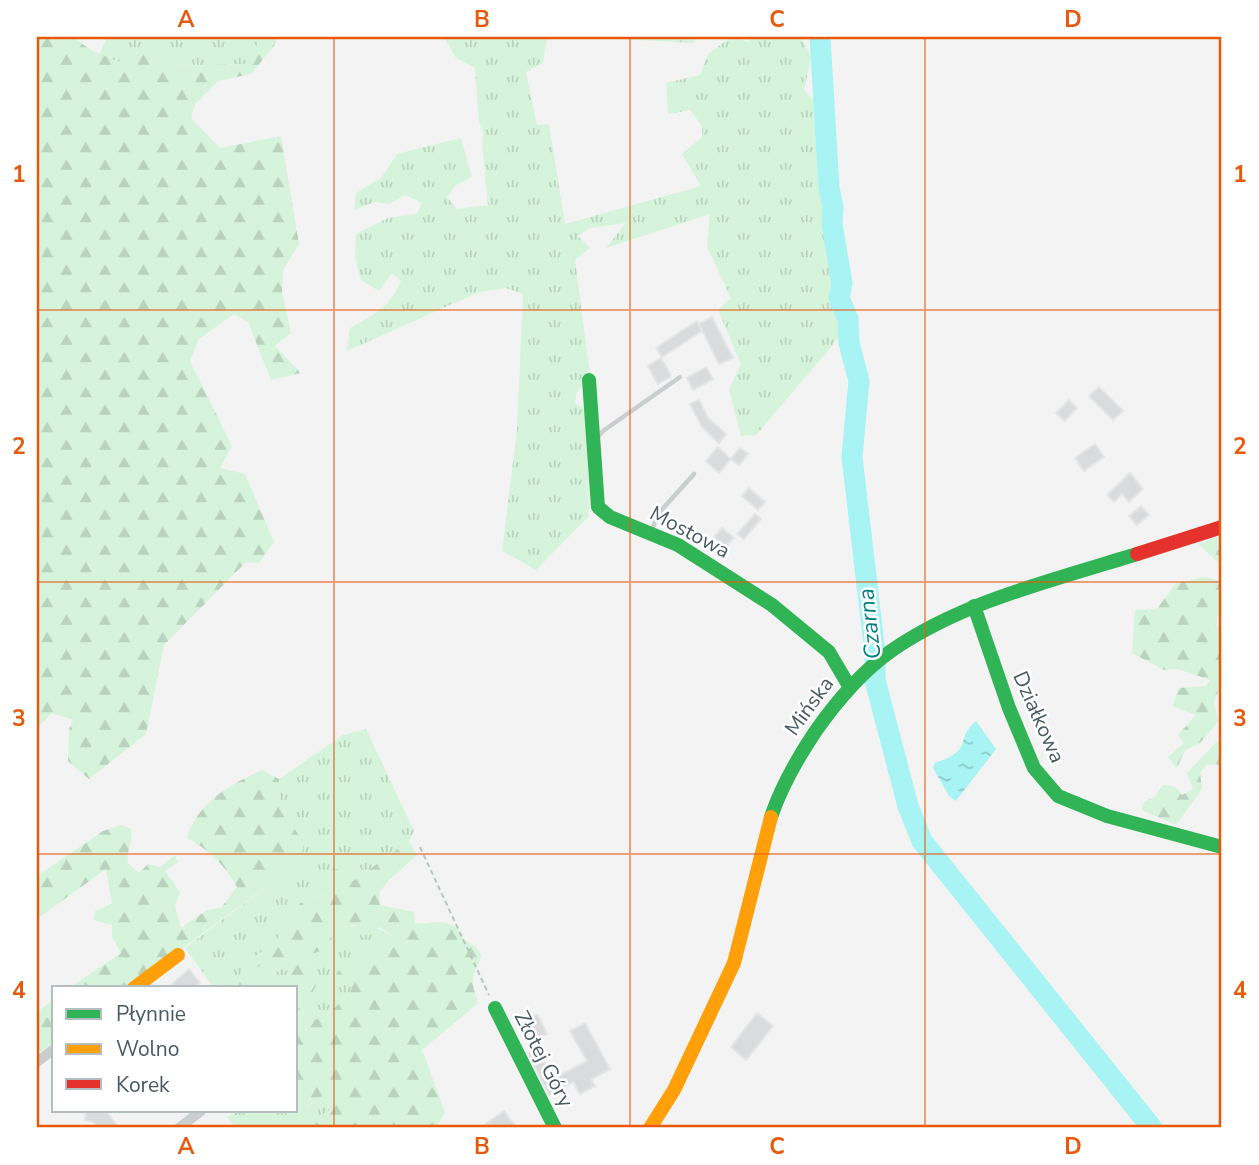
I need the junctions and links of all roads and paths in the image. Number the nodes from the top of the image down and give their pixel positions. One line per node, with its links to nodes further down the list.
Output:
1 (680, 377): 3 (lane)
2 (589, 380): 3 (street, Mostowa)
3 (594, 442): 6 (street, Mostowa)
4 (694, 474): 6 (lane)
5 (1222, 527): 7 (street, Mińska)
6 (651, 533): 8 (street, Mostowa)
7 (974, 606): 8 (street, Mińska); 10 (street, Działkowa)
8 (849, 686): 19 (street, Mińska)
9 (420, 847): 13 (path)
10 (1222, 847)
11 (178, 955): 12 (street)
12 (137, 986)
13 (495, 1008): 18 (street, Złotej Góry)
14 (52, 1051): 15 (street)
15 (37, 1062)
16 (200, 1112): 17 (street)
17 (179, 1128)
18 (555, 1128)
19 (650, 1128)

